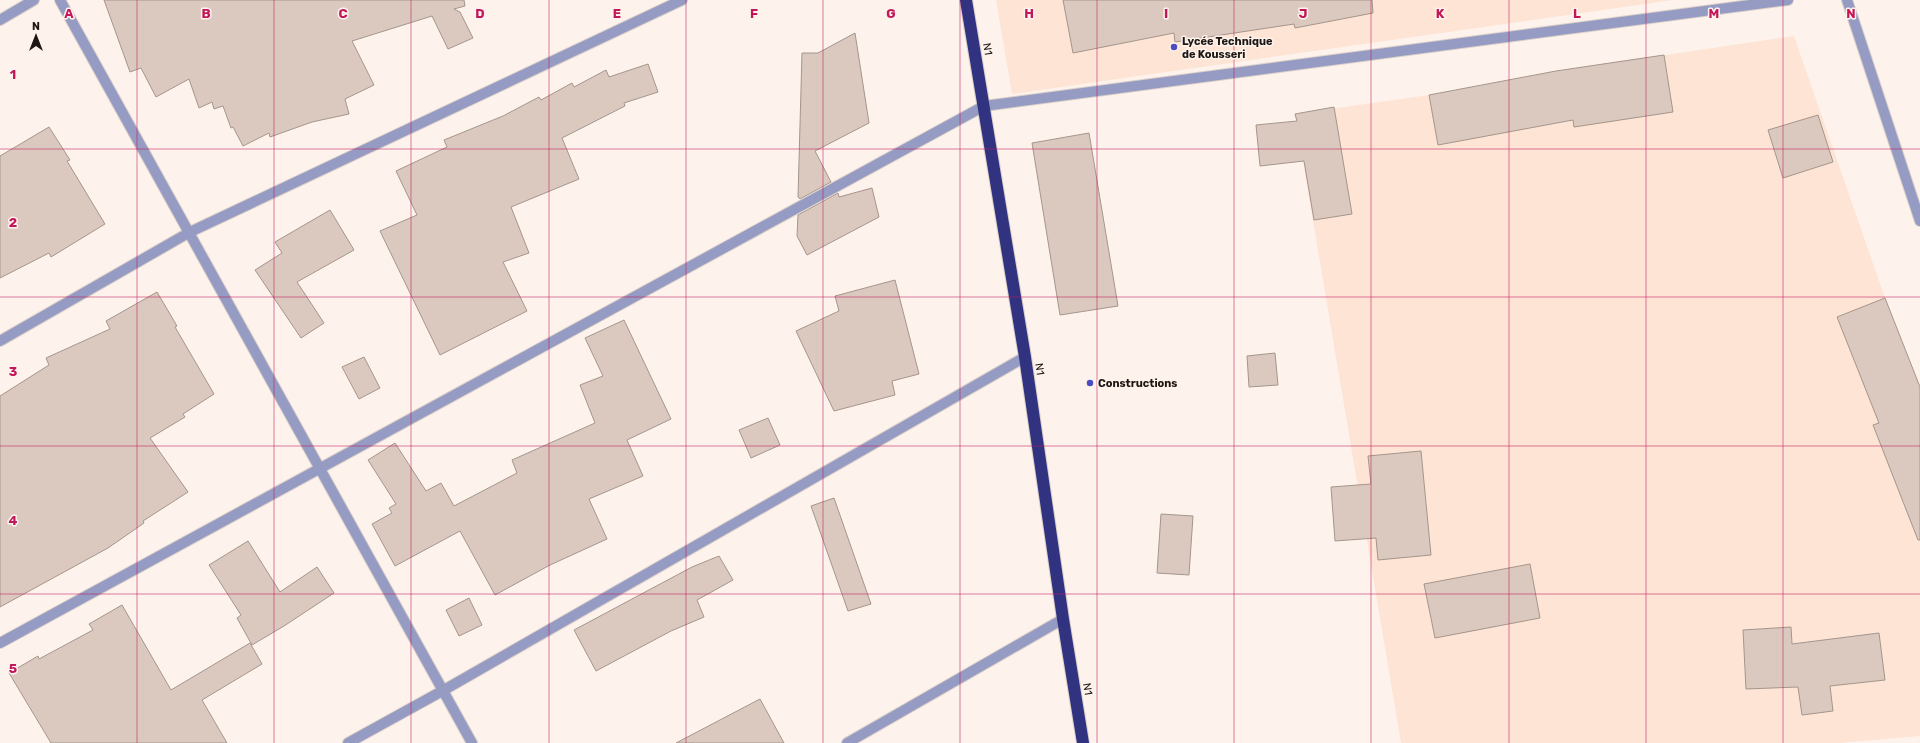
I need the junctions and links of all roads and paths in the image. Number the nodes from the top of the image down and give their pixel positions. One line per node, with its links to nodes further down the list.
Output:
1 (34, 0): 7 (street)
2 (60, 0): 10 (street)
3 (682, 0): 10 (street)
4 (966, 0): 8 (highway, N1)
5 (1788, 0): 8 (street)
6 (1847, 0): 9 (street)
7 (0, 20)
8 (984, 106): 12 (highway, N1); 13 (street)
9 (1920, 221)
10 (190, 232): 11 (street); 13 (street)
11 (0, 341)
12 (1025, 357): 14 (highway, N1); 16 (street)
13 (320, 468): 15 (street); 16 (street)
14 (1063, 619): 19 (street); 20 (highway, N1)
15 (0, 643)
16 (444, 690): 17 (street); 18 (street)
17 (348, 743)
18 (472, 743)
19 (847, 743)
20 (1084, 743)

